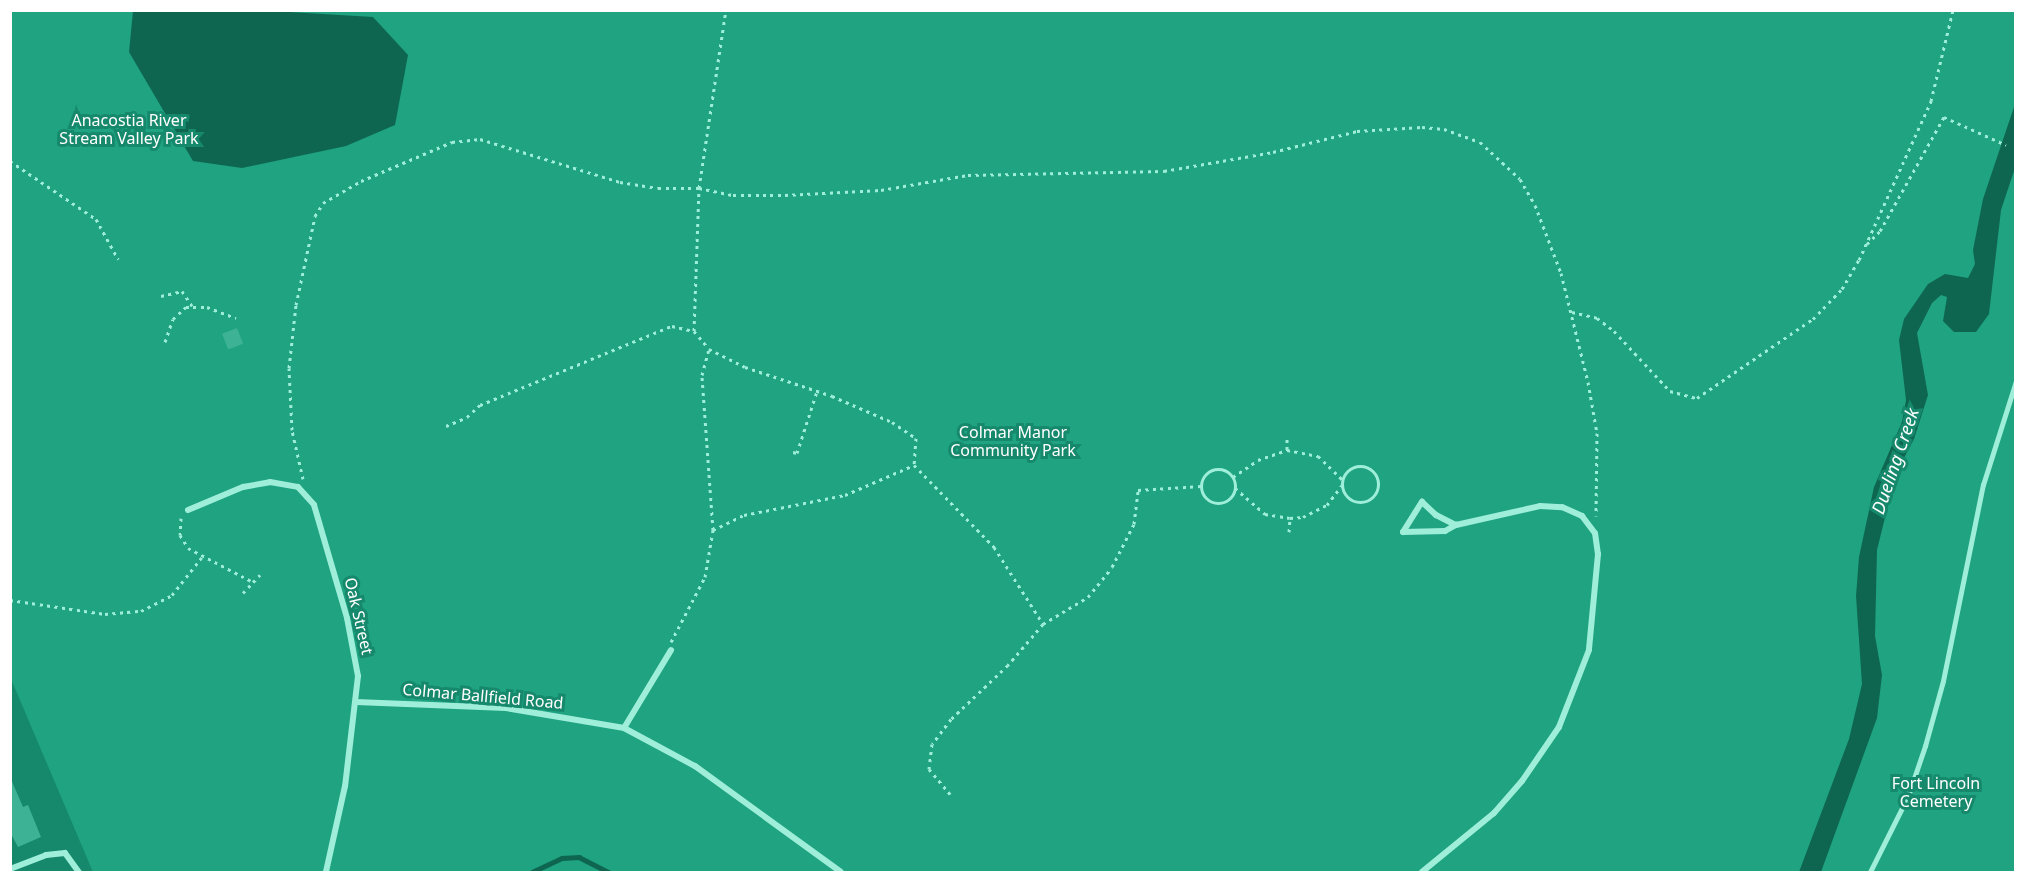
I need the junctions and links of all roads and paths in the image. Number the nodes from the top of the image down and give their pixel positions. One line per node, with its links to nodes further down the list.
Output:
1 (726, 10): 5 (path)
2 (1953, 10): 6 (path)
3 (2006, 145): 6 (path)
4 (10, 161): 7 (path)
5 (699, 188): 10 (path); 12 (path); 27 (path)
6 (1865, 245): 10 (path)
7 (118, 260)
8 (161, 296): 9 (path)
9 (192, 306): 11 (path); 13 (path)
10 (1572, 312): 33 (path)
11 (236, 318)
12 (694, 332): 14 (path); 17 (path)
13 (165, 342)
14 (710, 349): 16 (path); 31 (path)
15 (2016, 381): 49 (lane)
16 (817, 391): 20 (path); 21 (path)
17 (446, 426)
18 (1287, 439): 19 (path)
19 (1287, 450): 22 (path); 23 (path)
20 (793, 452)
21 (914, 465): 31 (path); 39 (path)
22 (1233, 477): 25 (path); 26 (path)
23 (1343, 480): 24 (path); 24 (path)
24 (1342, 485): 29 (path)
25 (1201, 486): 26 (path); 39 (path)
26 (1235, 488): 29 (path)
27 (308, 495): 28 (street); 41 (street, Oak Street)
28 (188, 510): 34 (path)
29 (1290, 518): 32 (path)
30 (1456, 525): 30 (street); 33 (street)
31 (713, 530): 40 (path)
32 (1289, 532)
33 (1594, 533): 48 (street)
34 (202, 557): 36 (path); 38 (path)
35 (260, 575): 36 (path)
36 (253, 582): 37 (path)
37 (243, 593)
38 (10, 600)
39 (1043, 624): 43 (path)
40 (671, 650): 42 (street)
41 (356, 702): 42 (street, Colmar Ballfield Road); 46 (street, Oak Street)
42 (624, 728): 47 (street, Colmar Ballfield Road)
43 (950, 794)
44 (10, 869): 45 (street)
45 (79, 873)
46 (326, 873)
47 (841, 873)
48 (1422, 873)
49 (1870, 873)

